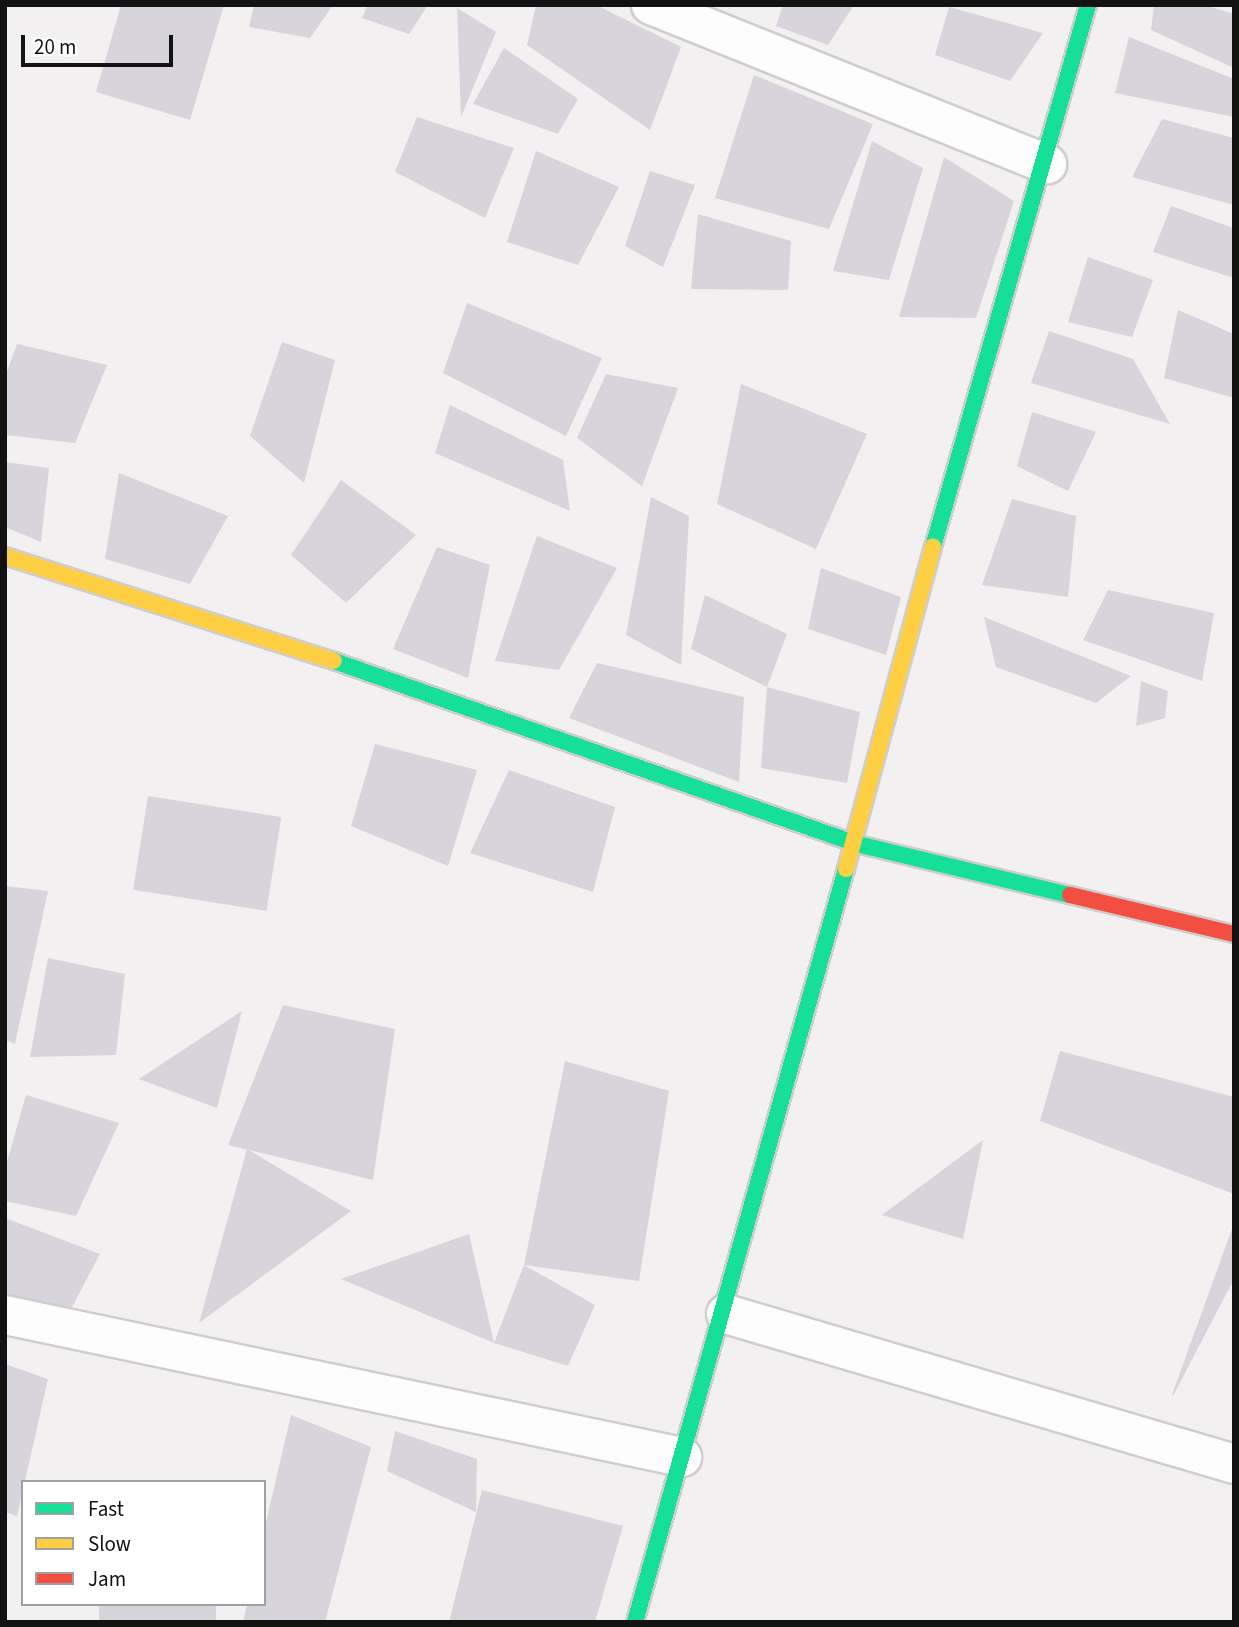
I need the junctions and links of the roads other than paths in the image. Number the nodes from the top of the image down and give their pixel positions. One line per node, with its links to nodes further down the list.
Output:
1 (651, 5): 3 (street)
2 (1088, 5): 3 (street)
3 (1047, 164): 5 (street)
4 (5, 556): 5 (street)
5 (857, 844): 6 (street); 7 (street)
6 (1234, 934)
7 (726, 1314): 9 (street); 10 (street)
8 (5, 1315): 9 (street)
9 (682, 1457): 11 (street)
10 (1234, 1464)
11 (635, 1622)

